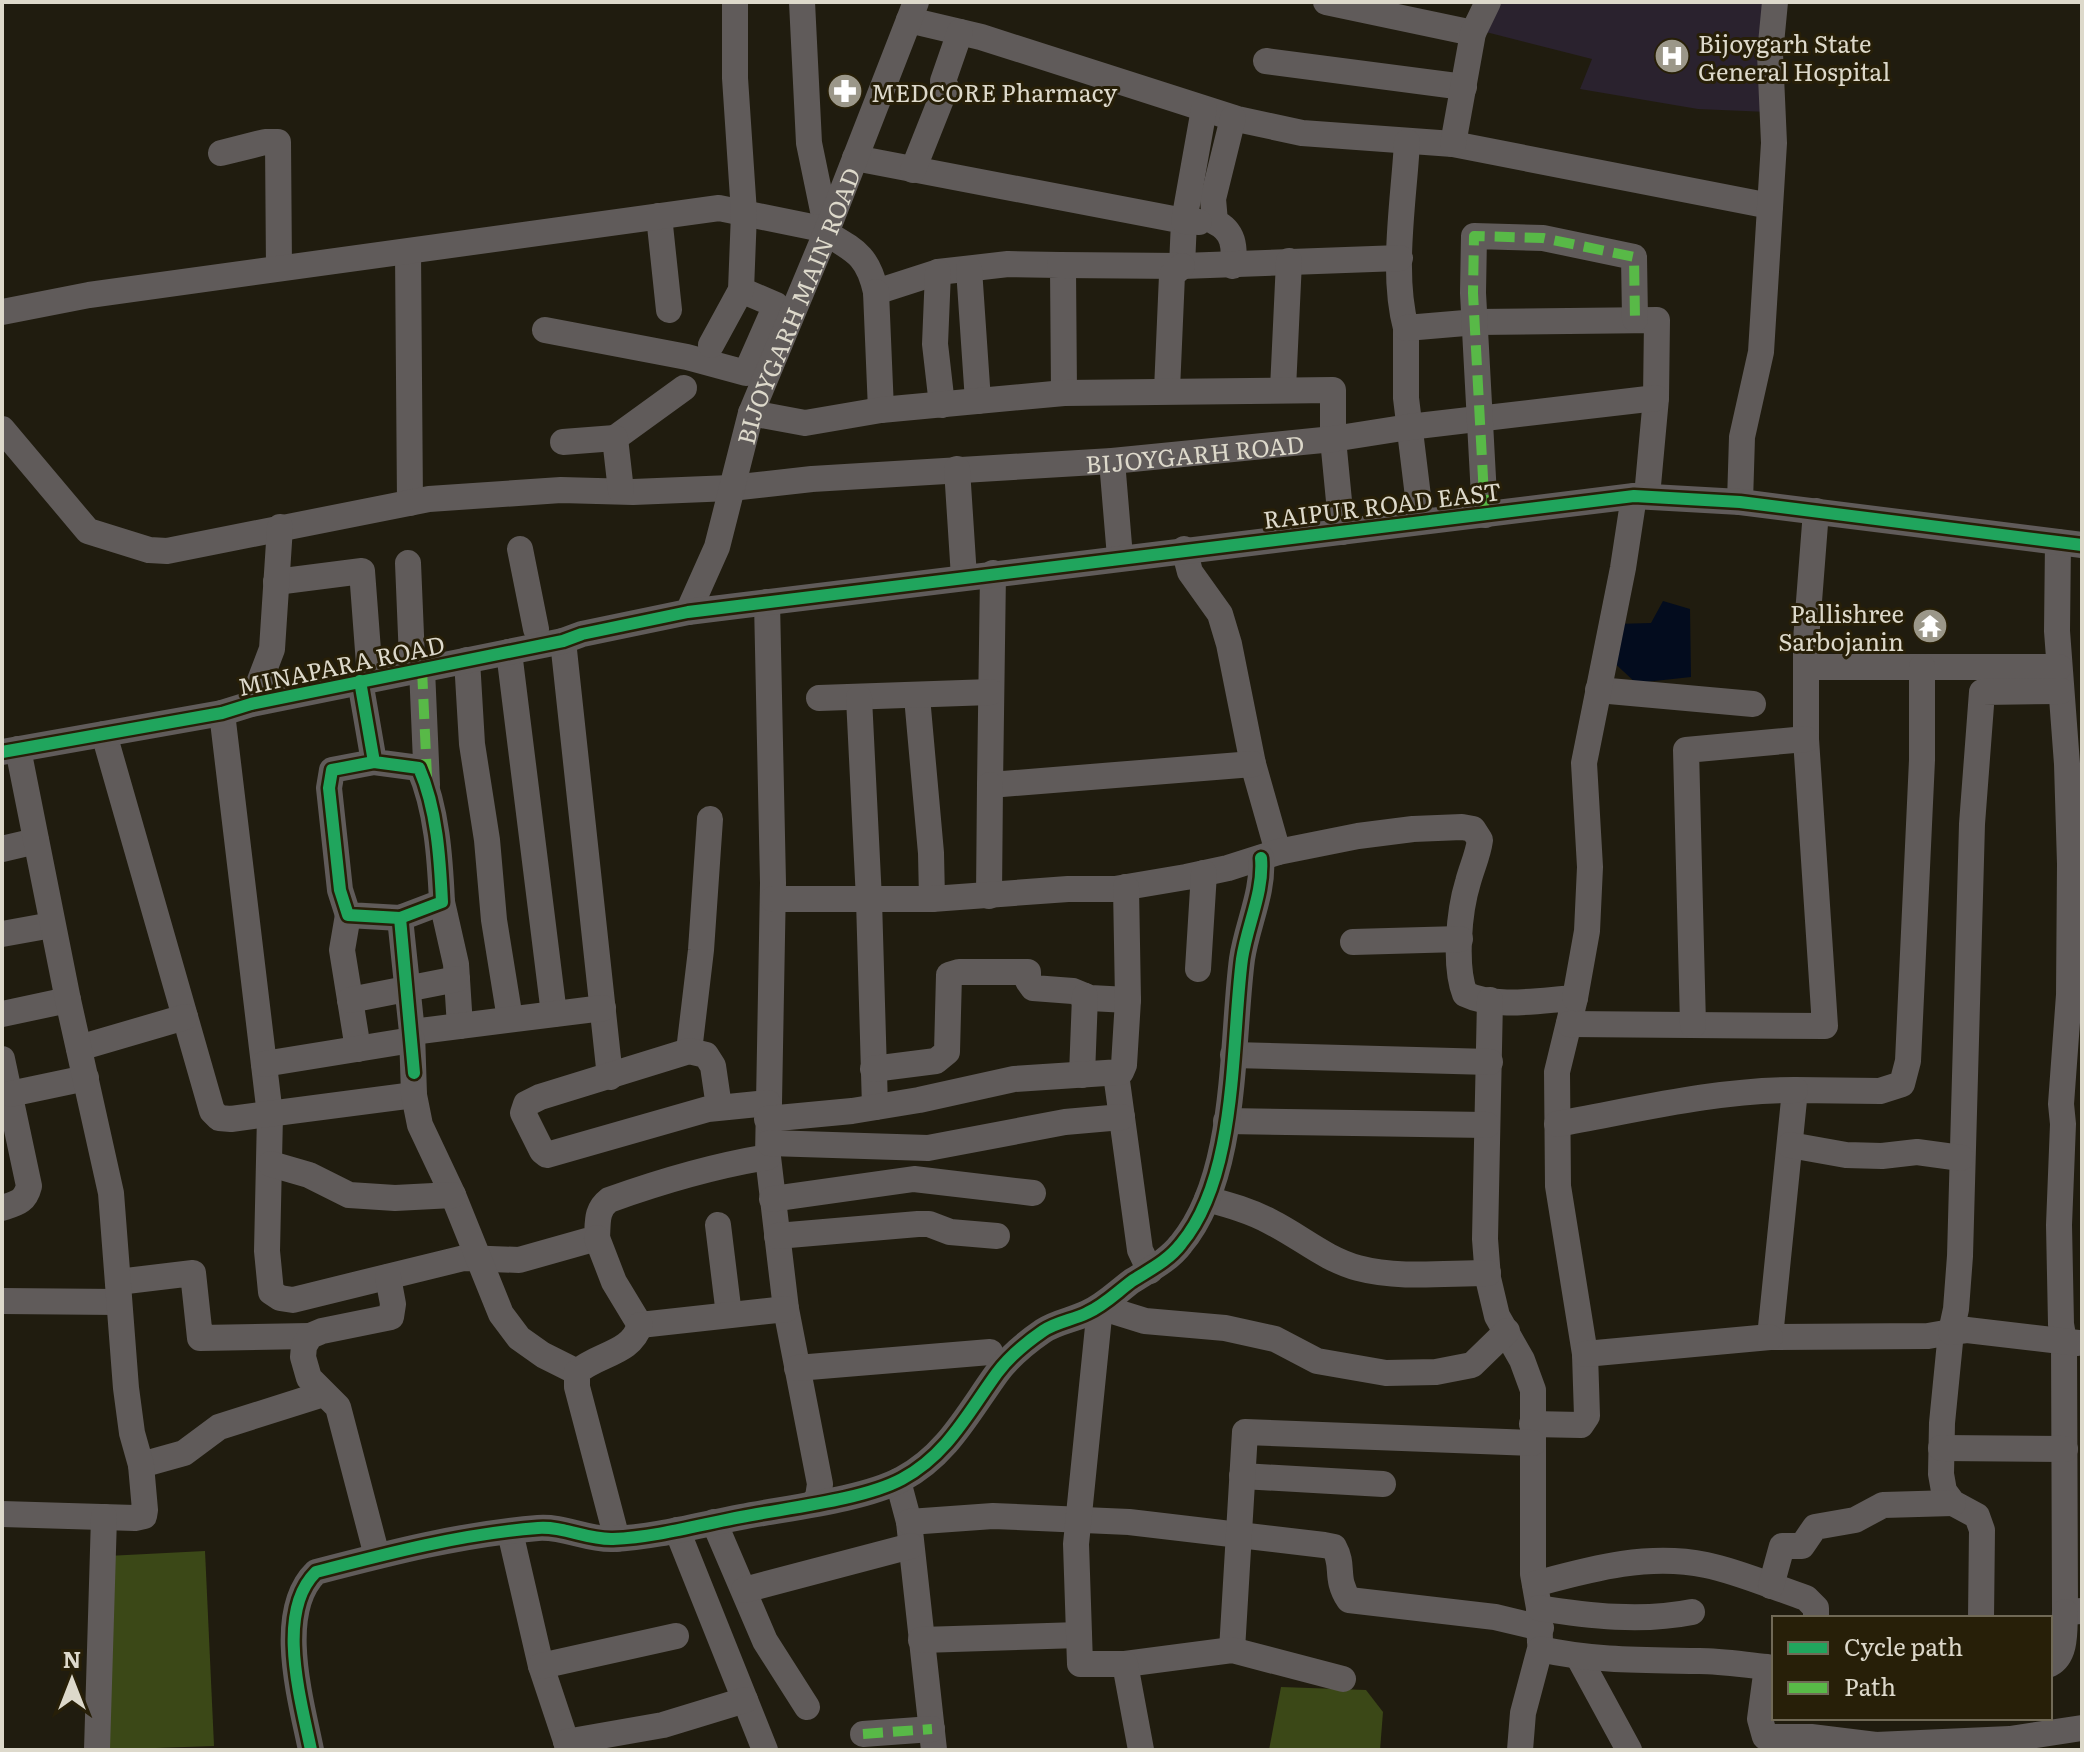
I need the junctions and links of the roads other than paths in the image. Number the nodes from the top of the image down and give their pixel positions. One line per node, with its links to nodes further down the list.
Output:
1 (735, 2): 19 (street)
2 (802, 2): 23 (street)
3 (1326, 2): 8 (street)
4 (1488, 2): 8 (street)
5 (1775, 2): 18 (street)
6 (912, 11): 7 (street); 16 (street, BIJOYGARH MAIN ROAD)
7 (960, 32): 11 (street); 17 (street)
8 (1473, 33): 10 (street)
9 (1266, 61): 10 (street)
10 (1464, 87): 14 (street)
11 (1204, 109): 12 (street); 21 (street)
12 (1233, 118): 13 (street); 22 (street)
13 (1407, 142): 14 (street); 25 (street)
14 (1453, 144): 18 (street)
15 (221, 153): 30 (street)
16 (855, 158): 17 (street); 23 (street, BIJOYGARH MAIN ROAD)
17 (913, 170): 21 (street)
18 (1770, 206): 62 (street)
19 (744, 213): 20 (street); 23 (street); 33 (street)
20 (659, 216): 24 (street); 35 (street)
21 (1184, 221): 22 (street); 28 (street)
22 (1215, 222): 29 (street)
23 (827, 232): 34 (street); 50 (street, BIJOYGARH MAIN ROAD)
24 (408, 252): 30 (street); 63 (street)
25 (1400, 258): 26 (street); 39 (street)
26 (1289, 261): 29 (street); 43 (street)
27 (1060, 265): 28 (street); 31 (street); 45 (street)
28 (1182, 266): 29 (street); 44 (street)
29 (1233, 266)
30 (279, 268): 36 (street)
31 (969, 269): 32 (street); 47 (street)
32 (938, 272): 34 (street); 48 (street)
33 (741, 290): 40 (street); 41 (street)
34 (876, 292): 49 (street)
35 (669, 310)
36 (2, 312)
37 (1635, 319): 38 (street); 38 (street); 46 (street)
38 (1477, 322): 39 (street); 51 (street)
39 (1406, 328): 52 (street)
40 (545, 330)
41 (711, 345)
42 (684, 388): 54 (street)
43 (1283, 389): 44 (street); 55 (street)
44 (1167, 390): 45 (street)
45 (1064, 393): 47 (street)
46 (1656, 398): 51 (street, BIJOYGARH ROAD); 61 (street)
47 (978, 401): 48 (street)
48 (942, 405): 49 (street)
49 (881, 410): 50 (street)
50 (751, 413): 59 (street, BIJOYGARH MAIN ROAD)
51 (1482, 418): 52 (street, BIJOYGARH ROAD); 65 (street)
52 (1409, 427): 55 (street, BIJOYGARH ROAD); 66 (street)
53 (2, 429): 67 (street)
54 (615, 438): 56 (street); 60 (street)
55 (1333, 439): 57 (street, BIJOYGARH ROAD); 68 (street)
56 (563, 442)
57 (1112, 461): 58 (street, BIJOYGARH ROAD); 72 (street)
58 (957, 469): 59 (street, BIJOYGARH ROAD); 75 (street)
59 (731, 488): 60 (street); 78 (street, BIJOYGARH MAIN ROAD)
60 (621, 491): 63 (street)
61 (1641, 496): 62 (street, RAIPUR ROAD EAST); 65 (street, RAIPUR ROAD EAST); 88 (street)
62 (1740, 502): 64 (street, RAIPUR ROAD EAST)
63 (410, 503): 67 (street)
64 (1816, 511): 69 (street, RAIPUR ROAD EAST); 84 (street)
65 (1485, 515): 66 (street, RAIPUR ROAD EAST)
66 (1421, 521): 68 (street, RAIPUR ROAD EAST)
67 (280, 527): 76 (street)
68 (1342, 532): 71 (street, RAIPUR ROAD EAST)
69 (2070, 544): 87 (street)
70 (520, 549): 79 (street)
71 (1184, 549): 72 (street, RAIPUR ROAD EAST); 100 (street)
72 (1120, 557): 74 (street, RAIPUR ROAD EAST)
73 (408, 563): 83 (street)
74 (993, 573): 75 (street, RAIPUR ROAD EAST); 89 (street)
75 (964, 577): 77 (street, RAIPUR ROAD EAST)
76 (276, 582): 86 (street); 93 (street)
77 (767, 602): 78 (street, RAIPUR ROAD EAST); 110 (street)
78 (688, 612): 80 (street, MINAPARA ROAD)
79 (536, 629)
80 (563, 641): 81 (street, MINAPARA ROAD); 129 (street)
81 (509, 652): 82 (street, MINAPARA ROAD); 131 (street)
82 (467, 660): 83 (street, MINAPARA ROAD); 133 (street)
83 (417, 664): 86 (street, MINAPARA ROAD); 102 (street)
84 (1806, 667): 85 (street); 97 (street)
85 (1922, 667): 87 (street); 150 (street)
86 (365, 673): 93 (street, MINAPARA ROAD); 99 (street)
87 (2060, 679): 162 (street); 187 (street)
88 (1598, 690): 94 (street); 124 (street)
89 (991, 692): 90 (street); 101 (street)
90 (917, 697): 92 (street); 111 (street)
91 (819, 698): 92 (street)
92 (859, 698): 112 (street)
93 (251, 704): 95 (street, MINAPARA ROAD)
94 (1753, 704)
95 (222, 713): 96 (street, MINAPARA ROAD); 144 (street)
96 (104, 734): 98 (street, MINAPARA ROAD); 132 (street)
97 (1806, 739): 135 (street); 135 (street)
98 (10, 751): 104 (street)
99 (374, 762): 102 (street); 114 (street)
100 (1253, 764): 101 (street); 106 (street)
101 (990, 785): 109 (street)
102 (427, 786): 113 (street)
103 (710, 819): 140 (street)
104 (36, 841): 105 (street); 116 (street)
105 (2, 849)
106 (1269, 855): 107 (street); 118 (street); 141 (street)
107 (1204, 873): 108 (street); 120 (street)
108 (1126, 887): 109 (street); 127 (street)
109 (989, 896): 111 (street)
110 (773, 899): 112 (street); 160 (street)
111 (932, 899): 112 (street)
112 (869, 900): 145 (street)
113 (442, 902): 115 (street); 121 (street)
114 (348, 915): 115 (street); 126 (street)
115 (400, 918): 122 (street)
116 (52, 925): 117 (street); 125 (street)
117 (2, 934)
118 (1460, 939): 119 (street); 128 (street)
119 (1353, 942)
120 (1198, 969)
121 (457, 979): 122 (street); 136 (street)
122 (407, 987): 126 (street); 137 (street)
123 (1085, 996): 127 (street); 145 (street); 147 (street)
124 (1575, 998): 128 (street); 134 (street)
125 (68, 1000): 130 (street); 138 (street)
126 (350, 1000): 139 (street)
127 (1128, 1000): 146 (street)
128 (1490, 1000): 143 (street)
129 (603, 1008): 131 (street); 148 (street)
130 (2, 1014)
131 (554, 1014): 133 (street)
132 (185, 1017): 138 (street); 155 (street)
133 (510, 1019): 136 (street)
134 (1569, 1024): 135 (street); 158 (street)
135 (1693, 1025)
136 (460, 1026): 137 (street)
137 (412, 1036): 139 (street); 152 (street)
138 (79, 1048): 149 (street)
139 (358, 1049): 144 (street)
140 (689, 1051): 148 (street); 153 (street)
141 (1233, 1055): 143 (street); 157 (street)
142 (2, 1059): 151 (street)
143 (1490, 1062): 159 (street)
144 (264, 1064): 155 (street)
145 (873, 1069): 154 (street)
146 (1116, 1074): 147 (street); 156 (street)
147 (1082, 1075): 154 (street)
148 (610, 1077): 153 (street)
149 (86, 1078): 151 (street); 177 (street)
150 (1795, 1090): 158 (street); 161 (street)
151 (10, 1094): 168 (street)
152 (414, 1095): 155 (street); 165 (street)
153 (719, 1107): 160 (street)
154 (875, 1107): 160 (street)
155 (270, 1115): 163 (street)
156 (1122, 1117): 160 (street); 174 (street)
157 (1226, 1121): 159 (street); 167 (street)
158 (1557, 1124): 189 (street)
159 (1487, 1125): 175 (street)
160 (768, 1130): 166 (street); 172 (street)
161 (1790, 1145): 162 (street); 186 (street)
162 (1961, 1158): 184 (street)
163 (271, 1164): 165 (street); 176 (street)
164 (1033, 1193): 166 (street)
165 (453, 1195): 173 (street)
166 (772, 1199): 170 (street)
167 (1207, 1199): 174 (street); 175 (street)
168 (2, 1208)
169 (718, 1225): 181 (street)
170 (777, 1236): 171 (street); 180 (street)
171 (997, 1236)
172 (597, 1238): 173 (street); 182 (street)
173 (478, 1257): 176 (street); 191 (street)
174 (1150, 1271): 179 (street)
175 (1488, 1273): 183 (street)
176 (388, 1277): 185 (street)
177 (118, 1292): 178 (street); 185 (street); 196 (street)
178 (2, 1301)
179 (1100, 1307): 183 (street); 198 (street); 205 (street)
180 (786, 1309): 181 (street); 190 (street)
181 (729, 1315): 182 (street)
182 (640, 1325): 191 (street)
183 (1507, 1331): 193 (street)
184 (1951, 1332): 186 (street); 187 (street); 195 (street)
185 (310, 1336): 192 (street)
186 (1770, 1337): 189 (street)
187 (2073, 1343): 194 (street)
188 (990, 1352): 190 (street)
189 (1585, 1354): 193 (street)
190 (797, 1368): 200 (street)
191 (577, 1372): 211 (street)
192 (323, 1394): 196 (street); 212 (street)
193 (1532, 1433): 197 (street); 219 (street)
194 (2071, 1436): 195 (street); 204 (street)
195 (1941, 1448): 201 (street)
196 (141, 1465): 203 (street)
197 (1242, 1476): 199 (street); 210 (street)
198 (898, 1481): 200 (street); 209 (street)
199 (1383, 1484)
200 (813, 1503): 206 (street)
201 (1953, 1503): 213 (street); 218 (street)
202 (2, 1514): 203 (street)
203 (104, 1517): 236 (street)
204 (2074, 1518): 215 (street)
205 (1080, 1520): 209 (street); 210 (street); 220 (street)
206 (714, 1522): 207 (street); 214 (street)
207 (677, 1530): 211 (street); 230 (street)
208 (510, 1532): 211 (street); 212 (street); 227 (street)
209 (910, 1534): 214 (street); 222 (street)
210 (1238, 1536): 219 (street); 223 (street)
211 (617, 1539)
212 (377, 1556): 237 (street)
213 (1771, 1586): 217 (street); 219 (street)
214 (744, 1590): 231 (street)
215 (2074, 1611): 225 (street)
216 (1692, 1612): 219 (street)
217 (1816, 1616)
218 (1981, 1616)
219 (1539, 1617): 224 (street); 240 (street)
220 (1079, 1635): 222 (street); 226 (street)
221 (676, 1636): 227 (street)
222 (921, 1640): 234 (street)
223 (1232, 1650): 226 (street); 229 (street)
224 (1579, 1658): 228 (street); 241 (street)
225 (2052, 1663)
226 (1125, 1664): 239 (street)
227 (541, 1666): 235 (street)
228 (1771, 1668): 232 (street)
229 (1343, 1679)
230 (745, 1700): 235 (street); 238 (street)
231 (807, 1707)
232 (2082, 1728)
233 (863, 1734): 234 (street)
234 (933, 1740)
235 (568, 1746)
236 (97, 1750)
237 (311, 1750)
238 (765, 1750)
239 (1141, 1750)
240 (1520, 1750)
241 (1629, 1750)

